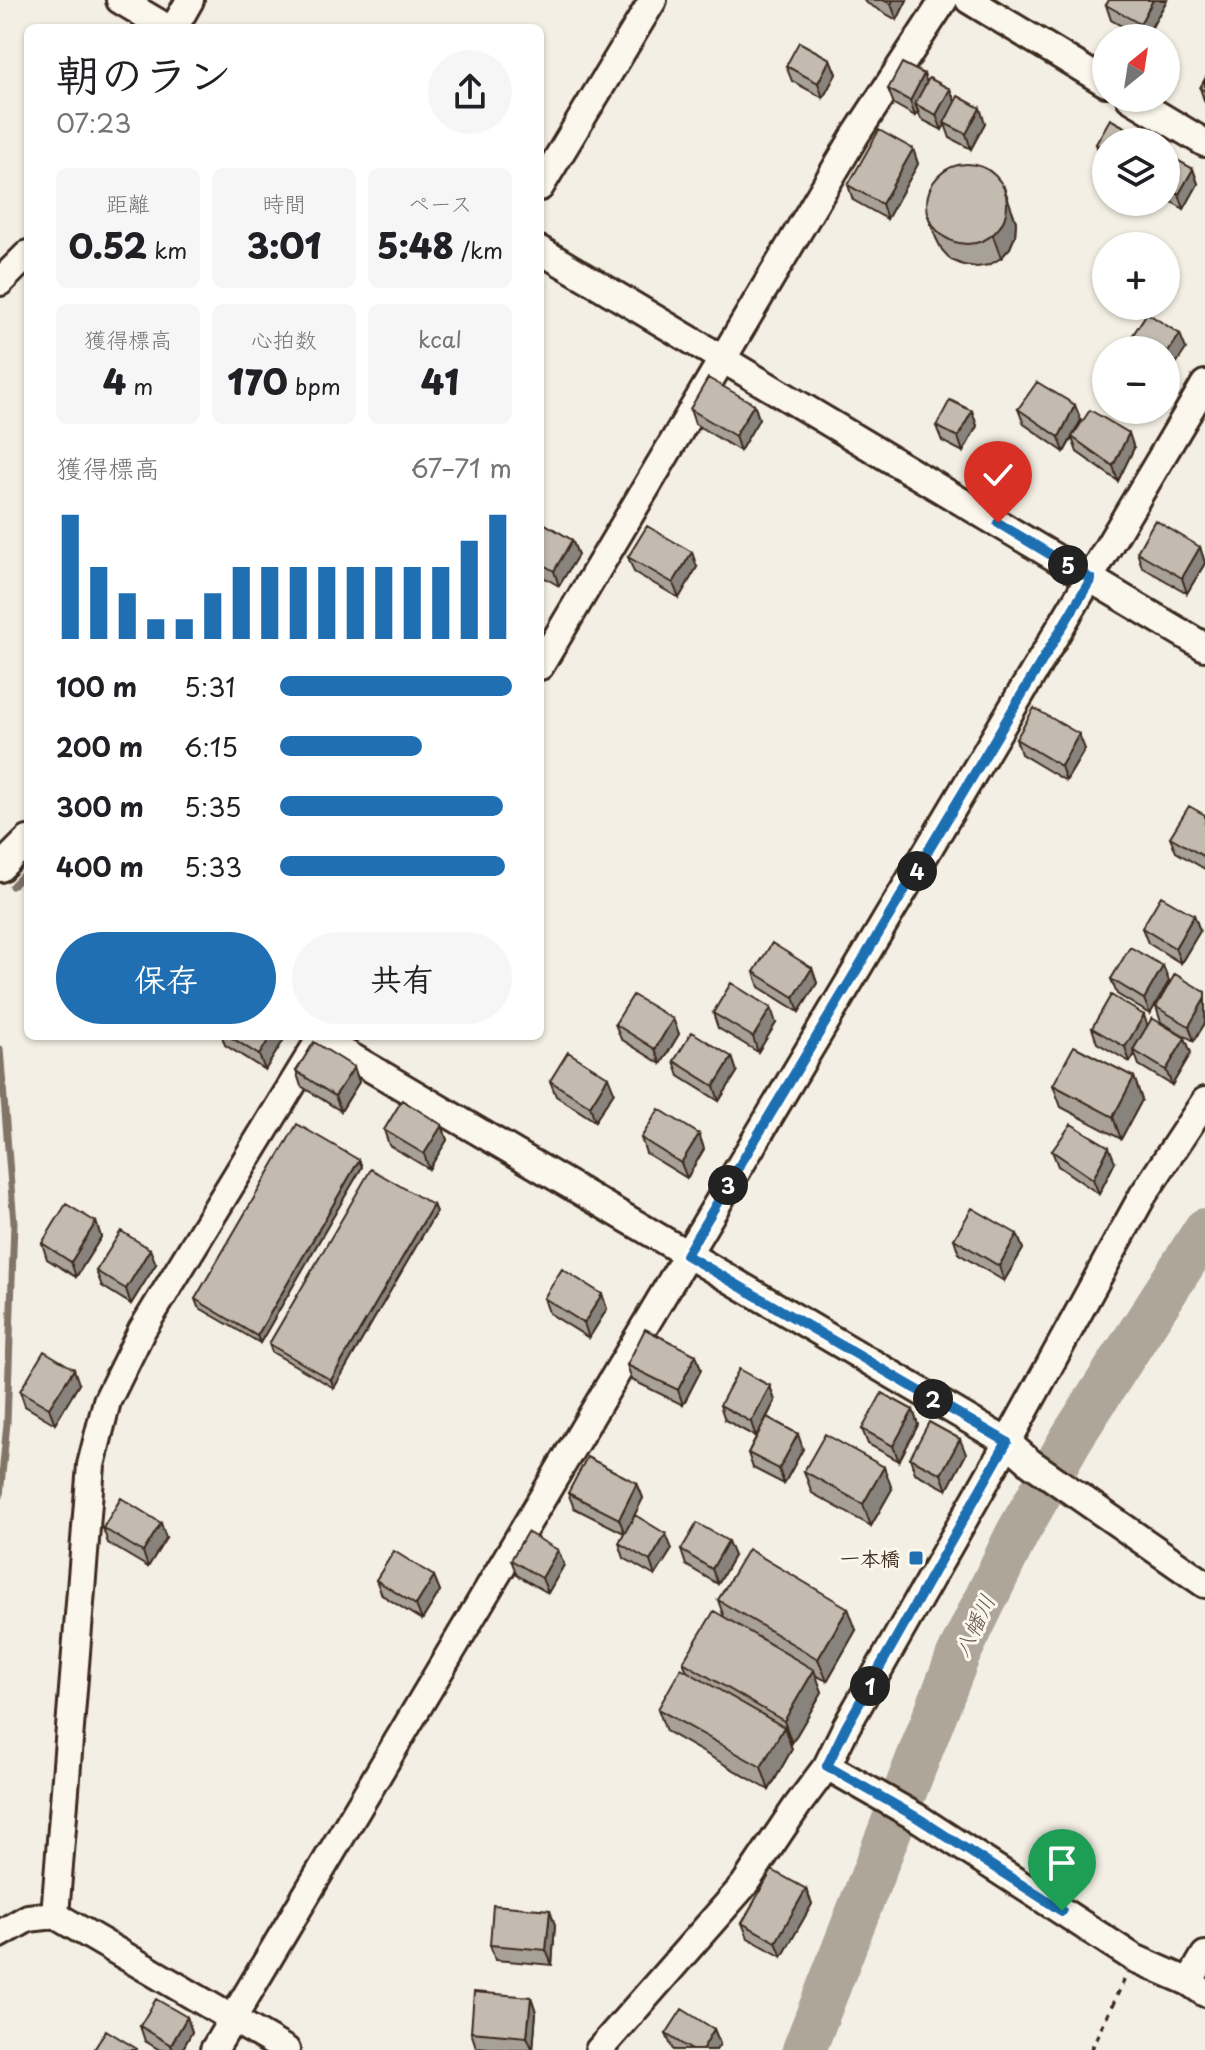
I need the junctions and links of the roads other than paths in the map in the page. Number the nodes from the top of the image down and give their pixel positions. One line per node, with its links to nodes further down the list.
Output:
1 (120, 0): 6 (street)
2 (190, 0): 7 (street)
3 (653, 0): 11 (street)
4 (944, 0): 15 (street)
5 (969, 0): 8 (street)
6 (160, 24)
7 (176, 24)
8 (1092, 75)
9 (1153, 112): 10 (street)
10 (1205, 143)
11 (544, 180)
12 (544, 252): 15 (street)
13 (24, 258): 14 (street)
14 (0, 282)
15 (722, 357): 17 (street); 19 (street)
16 (1205, 384): 17 (street)
17 (1091, 579): 18 (street); 23 (street)
18 (1205, 647)
19 (544, 659)
20 (318, 1040): 27 (street)
21 (325, 1040): 23 (street)
22 (1205, 1101): 24 (street)
23 (686, 1255): 24 (street); 31 (street)
24 (1007, 1442): 25 (street); 26 (street)
25 (1205, 1584)
26 (827, 1766): 30 (street); 34 (street)
27 (55, 1915): 28 (street); 31 (street)
28 (0, 1934)
29 (1205, 1955): 30 (street)
30 (1197, 1988)
31 (233, 2019): 32 (street); 33 (street)
32 (214, 2050)
33 (286, 2050)
34 (599, 2050)

